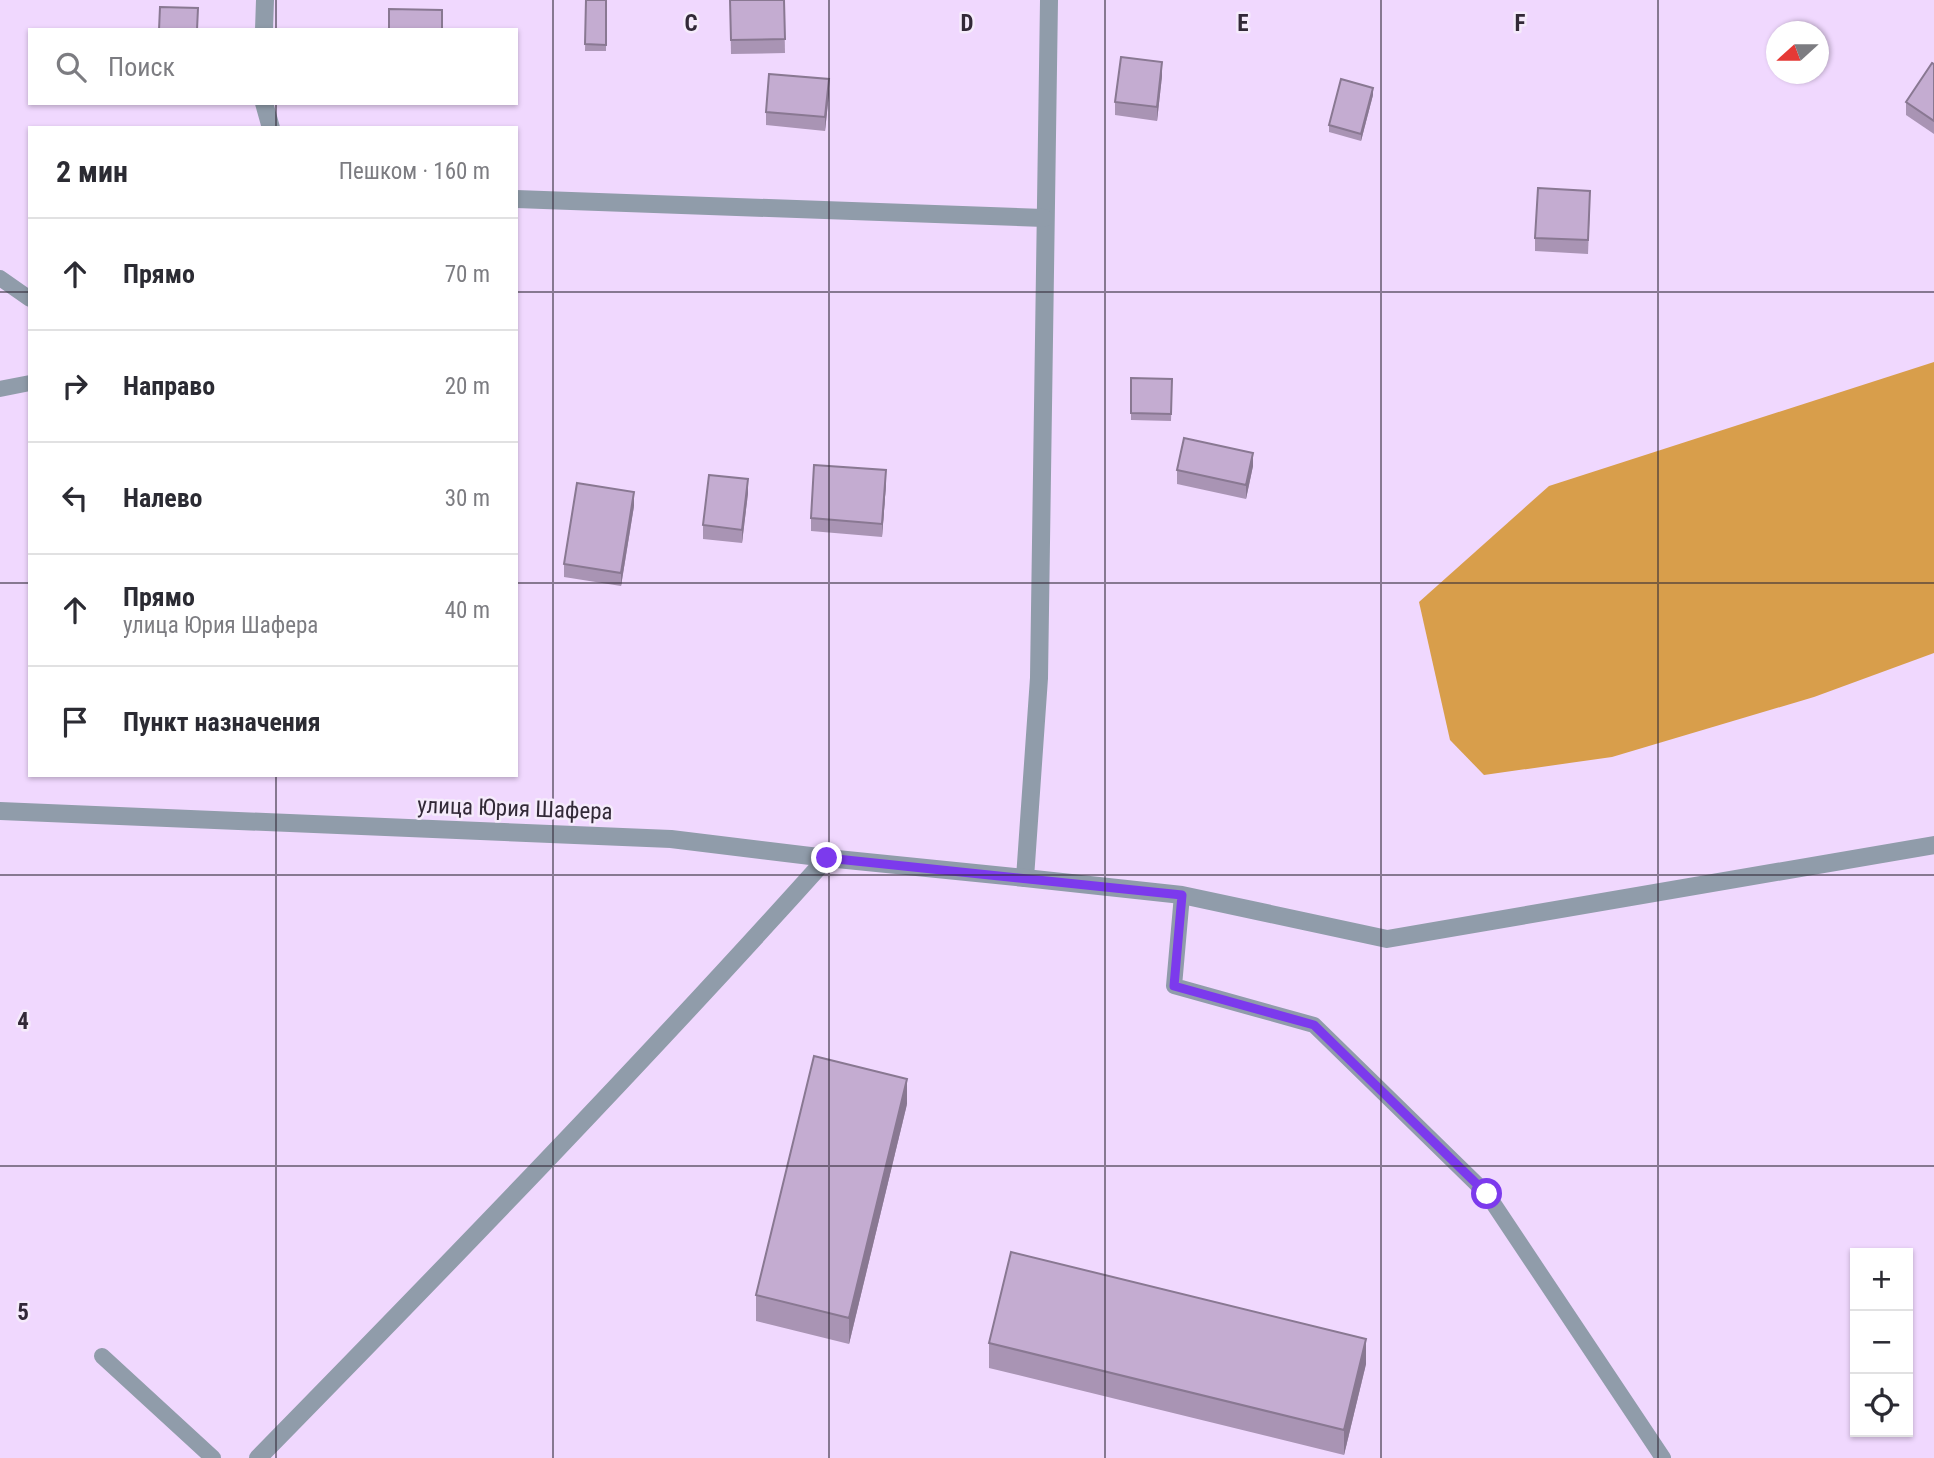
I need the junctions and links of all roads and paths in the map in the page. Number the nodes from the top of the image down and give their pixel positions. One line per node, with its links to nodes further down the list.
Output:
1 (265, 0): 3 (street)
2 (1049, 0): 7 (street)
3 (264, 28)
4 (265, 105): 5 (street)
5 (270, 126)
6 (518, 199): 7 (street)
7 (1044, 218): 15 (street)
8 (0, 278): 9 (lane)
9 (28, 298)
10 (28, 383): 11 (lane)
11 (0, 389)
12 (0, 811): 14 (street, улица Юрия Шафера)
13 (1934, 845): 16 (street, улица Юрия Шафера)
14 (827, 858): 15 (street, улица Юрия Шафера); 19 (street)
15 (1025, 878): 16 (street, улица Юрия Шафера)
16 (1182, 895): 20 (lane)
17 (102, 1356): 18 (lane)
18 (213, 1458)
19 (258, 1458)
20 (1663, 1458)

